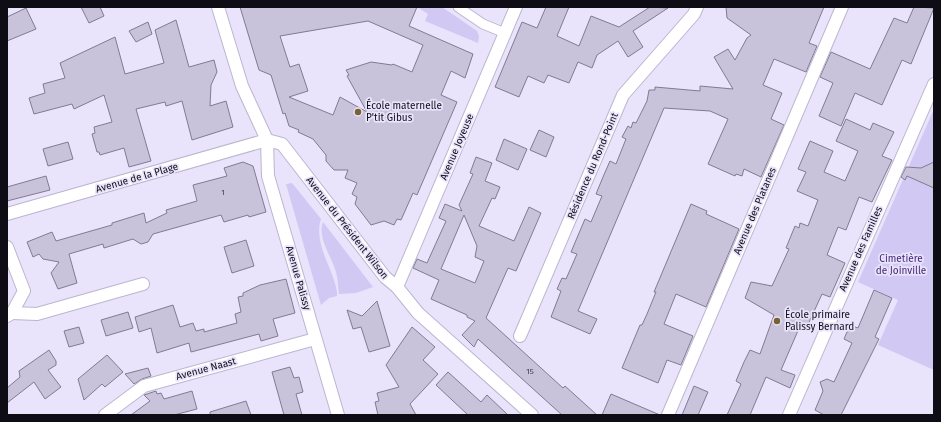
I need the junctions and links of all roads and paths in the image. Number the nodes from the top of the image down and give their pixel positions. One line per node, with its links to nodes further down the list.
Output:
1 (218, 7): 8 (street)
2 (458, 7): 6 (street)
3 (516, 7): 6 (street, Avenue Joyeuse)
4 (842, 7): 19 (street, Avenue des Platanes)
5 (696, 11): 14 (street, Résidence du Rond-Point)
6 (505, 33): 12 (street, Avenue Joyeuse)
7 (934, 84): 20 (street, Avenue des Familles)
8 (267, 140): 9 (street, Avenue de la Plage); 12 (street, Avenue du Président Wilson); 15 (street, Avenue Palissy)
9 (7, 214)
10 (7, 247): 13 (street)
11 (143, 284): 13 (street)
12 (396, 287): 18 (street, Avenue du Président Wilson)
13 (10, 314)
14 (520, 336)
15 (315, 339): 16 (street, Avenue Naast); 17 (street, Avenue Palissy)
16 (104, 415)
17 (338, 415)
18 (532, 415)
19 (668, 415)
20 (789, 415)

